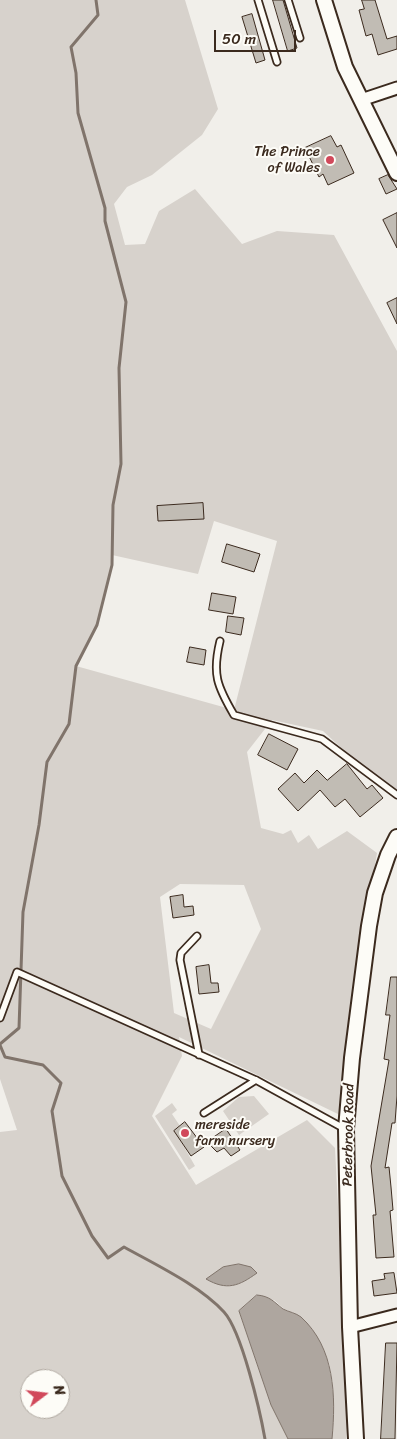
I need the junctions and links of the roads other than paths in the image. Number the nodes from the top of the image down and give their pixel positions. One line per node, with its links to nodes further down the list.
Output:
1 (258, 0): 5 (lane)
2 (288, 0): 4 (lane)
3 (324, 0): 7 (street)
4 (300, 38)
5 (277, 62)
6 (397, 88): 7 (street)
7 (361, 100): 8 (street)
8 (397, 173)
9 (220, 641): 10 (lane)
10 (397, 795)
11 (397, 837): 17 (street, Peterbrook Road)
12 (197, 936): 14 (lane)
13 (0, 1018): 14 (lane)
14 (199, 1055): 15 (lane)
15 (256, 1080): 16 (lane); 17 (lane)
16 (204, 1113)
17 (346, 1129): 19 (street, Peterbrook Road)
18 (397, 1315): 19 (street)
19 (350, 1327): 20 (street, Peterbrook Road)
20 (356, 1439)

